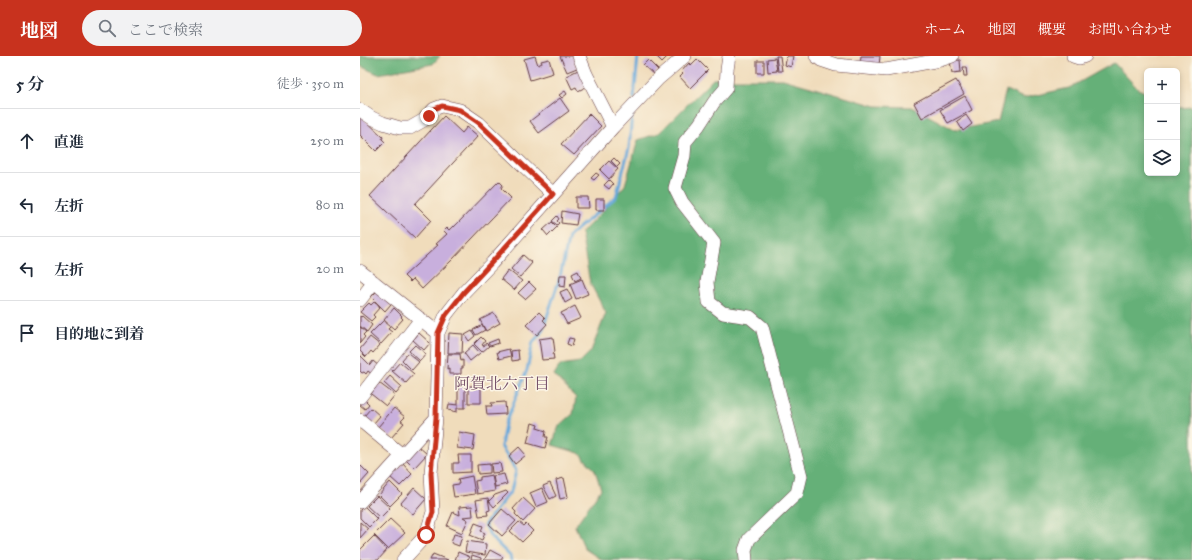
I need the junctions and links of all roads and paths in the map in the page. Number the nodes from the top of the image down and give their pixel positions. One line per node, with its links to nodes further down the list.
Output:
1 (579, 56): 9 (street)
2 (686, 56): 9 (street)
3 (729, 56): 22 (street)
4 (816, 56): 5 (street)
5 (952, 56)
6 (1073, 56): 7 (street)
7 (1085, 56)
8 (360, 110): 10 (street)
9 (613, 127): 10 (street)
10 (553, 194): 15 (street)
11 (360, 270): 12 (street)
12 (374, 282): 13 (street); 14 (street)
13 (360, 300)
14 (421, 319): 15 (street); 16 (street)
15 (438, 333): 17 (street)
16 (360, 397)
17 (436, 418): 19 (street); 21 (street)
18 (360, 420): 19 (street)
19 (402, 454): 20 (street)
20 (360, 502)
21 (403, 560)
22 (746, 560)

